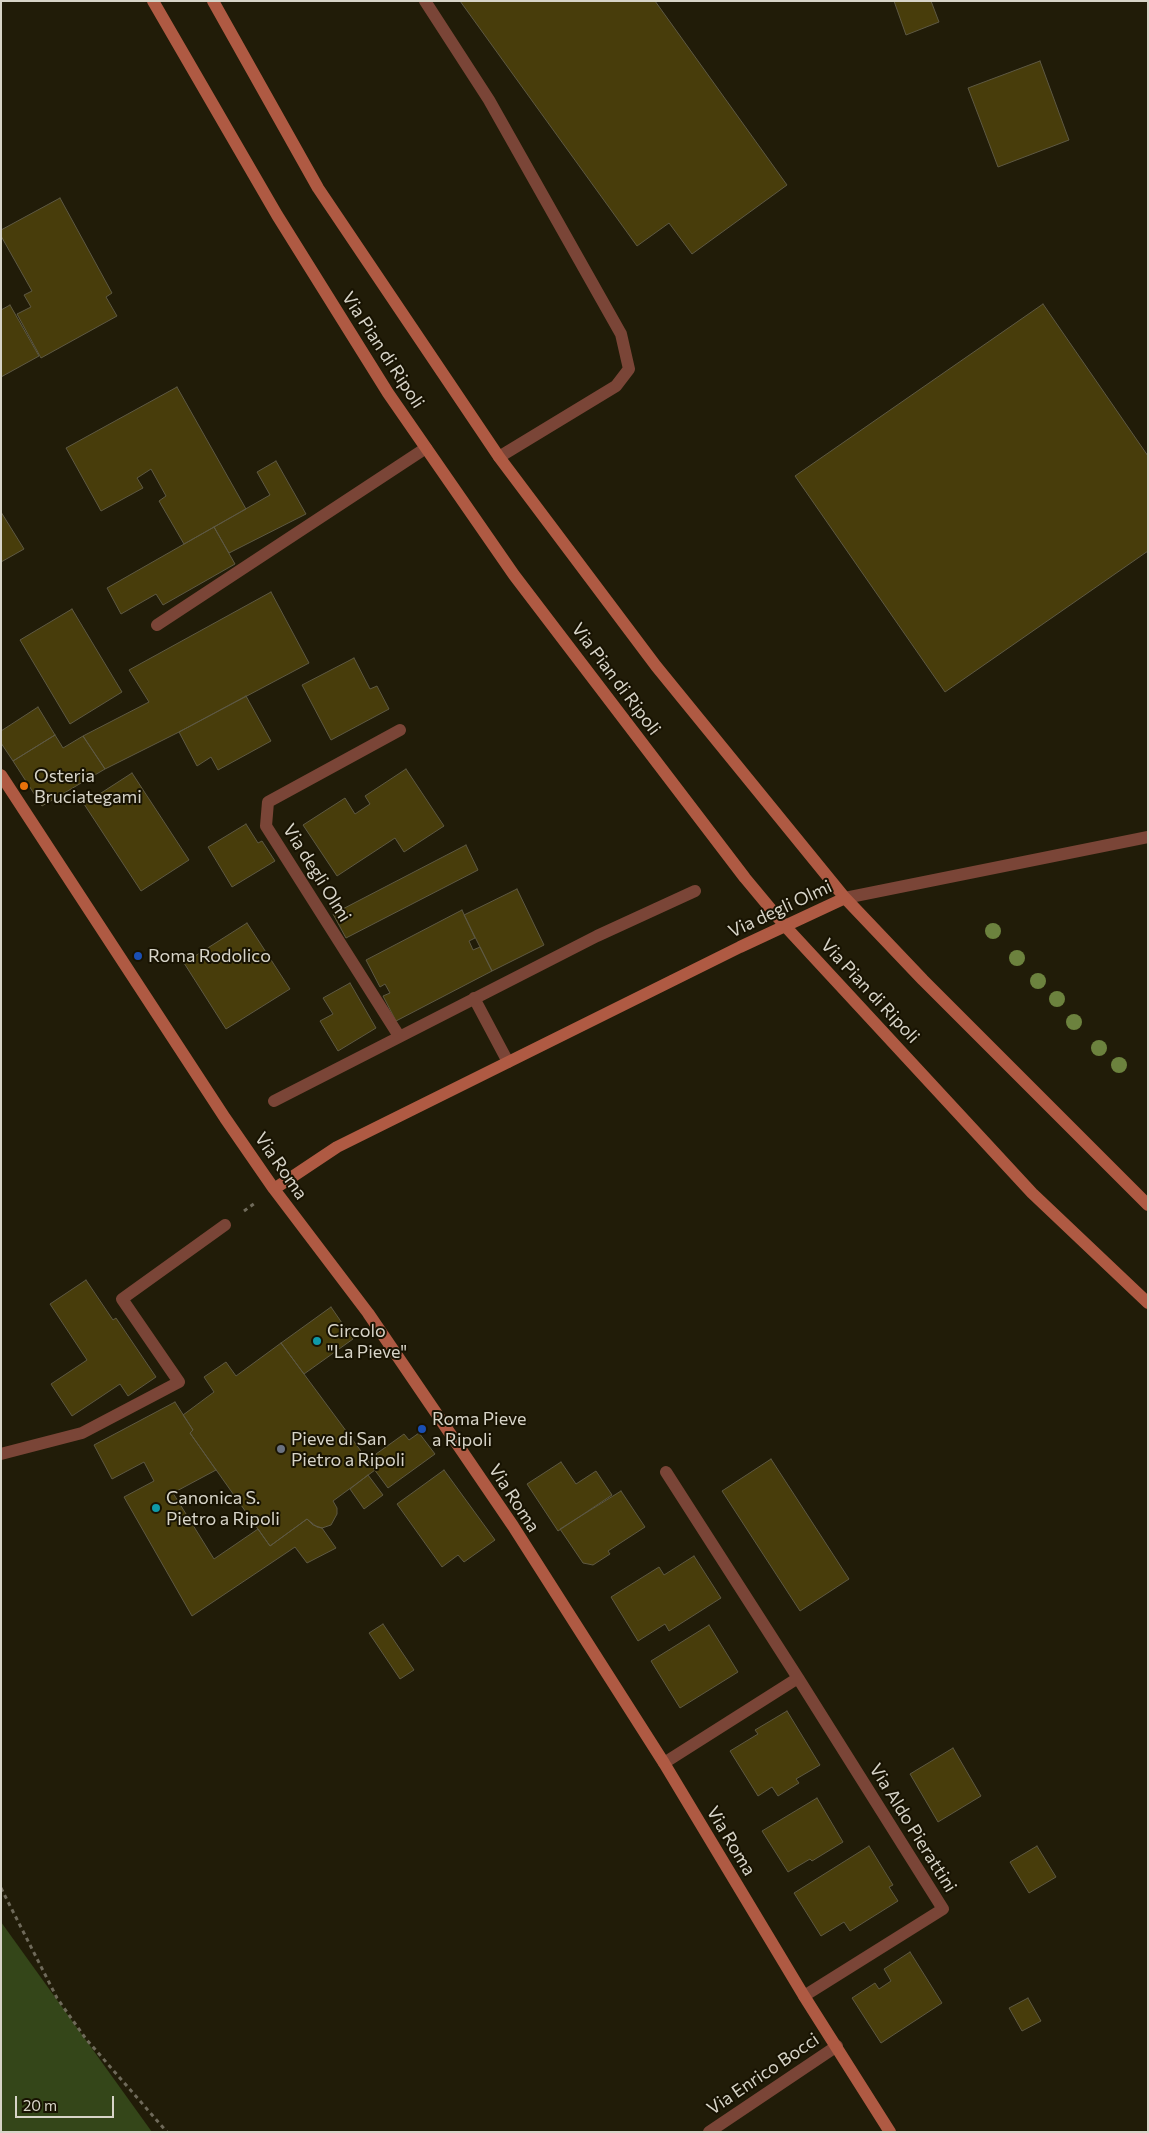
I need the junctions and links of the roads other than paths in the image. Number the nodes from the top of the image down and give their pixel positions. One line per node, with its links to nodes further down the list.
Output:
1 (153, 1): 4 (main road, Via Pian di Ripoli)
2 (213, 1): 5 (main road, Via Pian di Ripoli)
3 (425, 1): 5 (street)
4 (426, 448): 6 (street); 12 (main road, Via Pian di Ripoli)
5 (499, 457): 11 (main road, Via Pian di Ripoli)
6 (158, 625)
7 (400, 730): 14 (street, Via degli Olmi)
8 (1, 775): 17 (main road, Via Roma)
9 (1148, 837): 11 (street, Via degli Olmi)
10 (695, 891): 13 (street)
11 (845, 898): 12 (main road, Via degli Olmi); 18 (main road, Via Pian di Ripoli)
12 (785, 926): 15 (main road, Via degli Olmi); 20 (main road, Via Pian di Ripoli)
13 (474, 998): 14 (street); 15 (street)
14 (399, 1036): 16 (street)
15 (508, 1062): 17 (main road, Via degli Olmi)
16 (274, 1101)
17 (274, 1189): 24 (main road, Via Roma)
18 (1148, 1205)
19 (225, 1224): 21 (street)
20 (1148, 1303)
21 (1, 1454)
22 (666, 1472): 23 (street, Via Aldo Pierattini)
23 (798, 1678): 24 (street); 25 (street, Via Aldo Pierattini)
24 (664, 1763): 25 (main road, Via Roma)
25 (804, 1996): 26 (main road, Via Roma)
26 (837, 2046): 27 (street, Via Enrico Bocci); 28 (main road, Via Roma)
27 (709, 2132)
28 (890, 2132)

